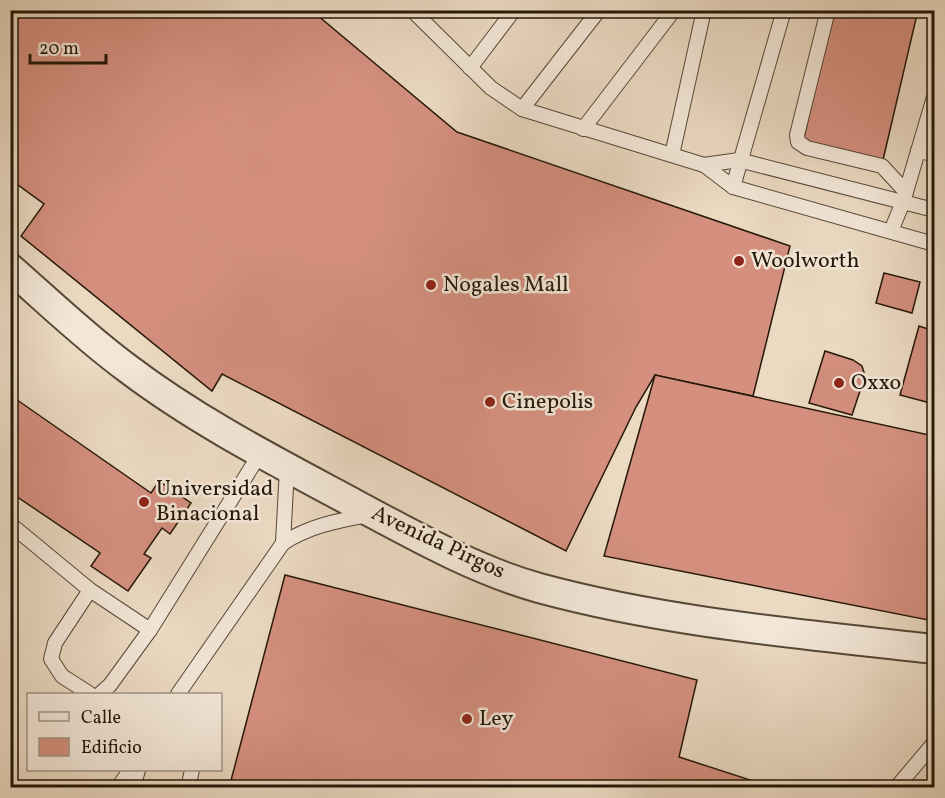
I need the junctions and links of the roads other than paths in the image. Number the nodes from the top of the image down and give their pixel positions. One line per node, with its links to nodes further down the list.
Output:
1 (514, 10): 8 (lane)
2 (599, 10): 10 (lane)
3 (674, 10): 11 (lane)
4 (704, 10): 14 (lane)
5 (784, 10): 15 (lane)
6 (828, 10): 18 (lane)
7 (422, 13): 8 (lane)
8 (470, 68): 10 (lane)
9 (934, 98): 12 (lane)
10 (522, 109): 11 (lane)
11 (583, 129): 14 (lane)
12 (918, 151): 13 (lane); 18 (lane)
13 (934, 154)
14 (672, 155): 16 (lane)
15 (739, 160): 16 (lane); 17 (lane); 18 (lane)
16 (704, 165): 17 (lane)
17 (733, 187): 20 (lane)
18 (904, 197): 19 (lane); 20 (lane)
19 (934, 210)
20 (891, 231): 21 (lane)
21 (934, 244)
22 (10, 268): 23 (street, Avenida Pirgos)
23 (261, 452): 24 (street, Avenida Pirgos); 29 (lane)
24 (287, 467): 25 (street, Avenida Pirgos); 27 (lane)
25 (374, 514): 27 (lane); 30 (street, Avenida Pirgos)
26 (10, 524): 28 (lane)
27 (283, 543): 33 (lane)
28 (90, 590): 29 (lane); 31 (lane)
29 (150, 630): 32 (lane)
30 (934, 649)
31 (88, 693)
32 (101, 693)
33 (179, 693)
34 (934, 743): 41 (lane)
35 (129, 771): 38 (lane)
36 (138, 771): 39 (lane)
37 (192, 771): 40 (lane)
38 (118, 788)
39 (133, 788)
40 (188, 788)
41 (896, 788)

